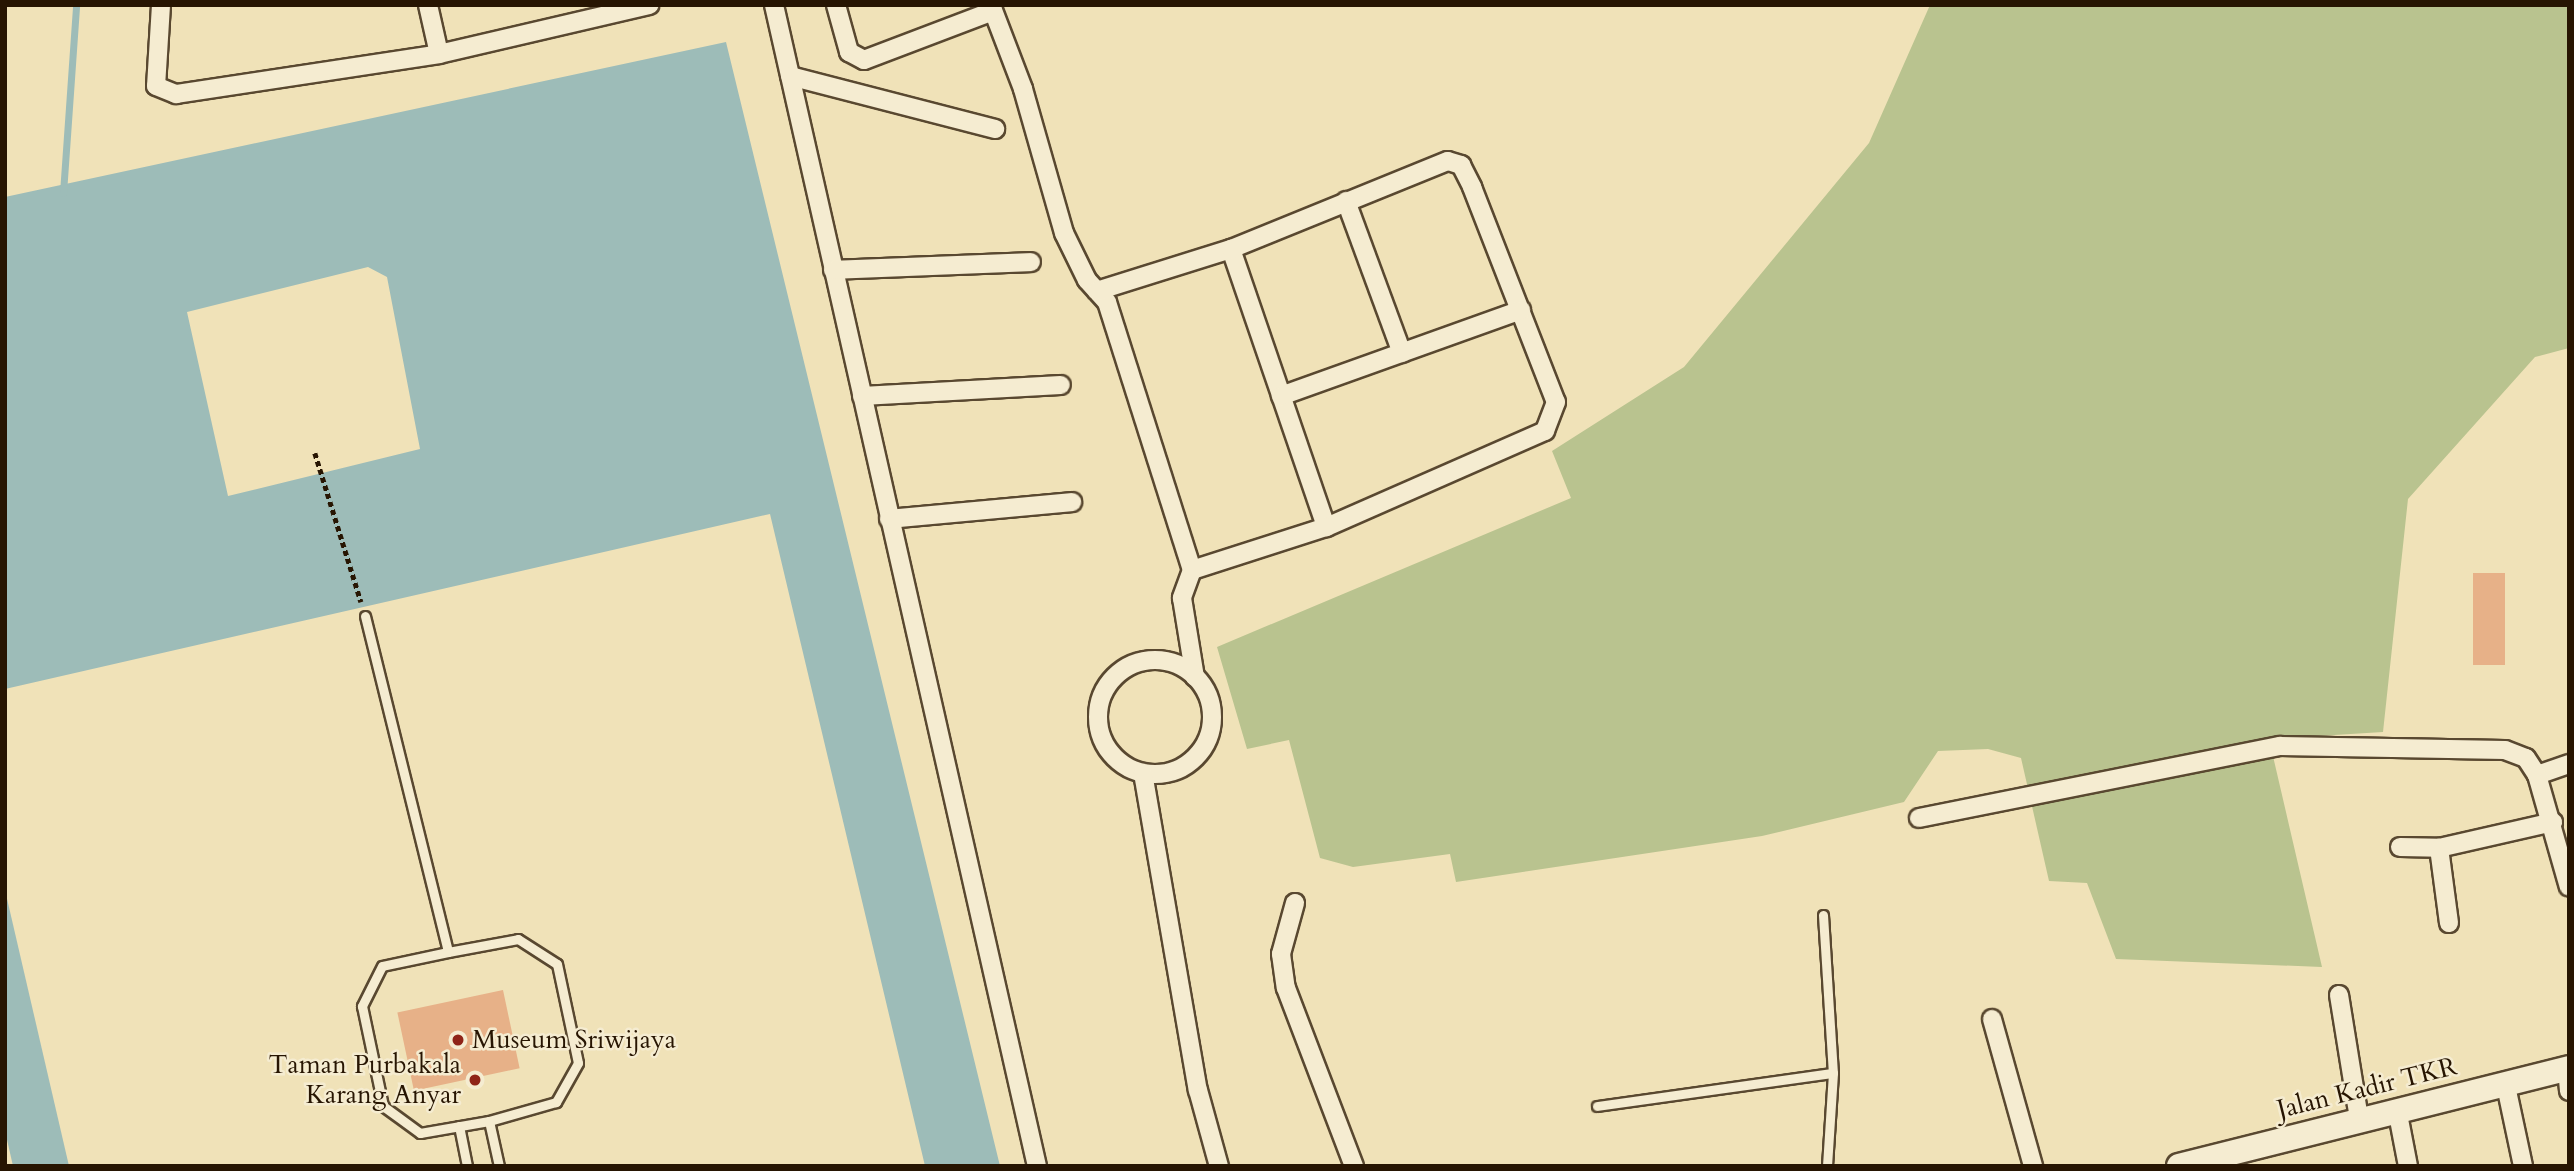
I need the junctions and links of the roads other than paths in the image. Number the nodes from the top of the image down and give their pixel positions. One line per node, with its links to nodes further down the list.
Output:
1 (161, 5): 7 (street)
2 (428, 5): 7 (street)
3 (649, 5): 7 (street)
4 (774, 5): 8 (street)
5 (836, 5): 6 (street)
6 (992, 8): 14 (street)
7 (439, 54)
8 (790, 76): 9 (street); 13 (street)
9 (995, 129)
10 (1346, 201): 11 (street); 15 (street); 16 (street)
11 (1231, 249): 14 (street); 19 (street)
12 (1031, 262): 13 (street)
13 (833, 270): 18 (street)
14 (1097, 291): 23 (street)
15 (1521, 310): 16 (street); 22 (street)
16 (1402, 353): 19 (street)
17 (1061, 385): 18 (street)
18 (862, 396): 21 (street)
19 (1281, 396): 22 (street)
20 (1072, 502): 21 (street)
21 (889, 519): 50 (street)
22 (1326, 527): 23 (street)
23 (1192, 570): 25 (street)
24 (365, 616): 37 (lane)
25 (1195, 677): 27 (street); 27 (street)
26 (2569, 764): 28 (street)
27 (1143, 773): 51 (street)
28 (2537, 775): 29 (street); 30 (street)
29 (1919, 818)
30 (2553, 822): 32 (street); 33 (street)
31 (2400, 847): 32 (street)
32 (2439, 848): 36 (street)
33 (2569, 887)
34 (1295, 903): 52 (street)
35 (1823, 915): 40 (lane)
36 (2449, 923)
37 (448, 952): 46 (lane); 47 (lane)
38 (2339, 995): 45 (street)
39 (1992, 1019): 54 (street)
40 (1833, 1073): 43 (lane); 53 (lane)
41 (2568, 1076): 42 (street, Jalan Kadir TKR)
42 (2506, 1086): 44 (street, Jalan Kadir TKR); 57 (street)
43 (1597, 1106)
44 (2397, 1109): 45 (street, Jalan Kadir TKR); 56 (street)
45 (2359, 1119): 55 (street, Jalan Kadir TKR)
46 (489, 1121): 47 (lane); 49 (lane)
47 (459, 1126): 48 (lane)
48 (467, 1166)
49 (499, 1166)
50 (1037, 1166)
51 (1219, 1166)
52 (1354, 1166)
53 (1827, 1166)
54 (2034, 1166)
55 (2179, 1166)
56 (2408, 1166)
57 (2524, 1166)

